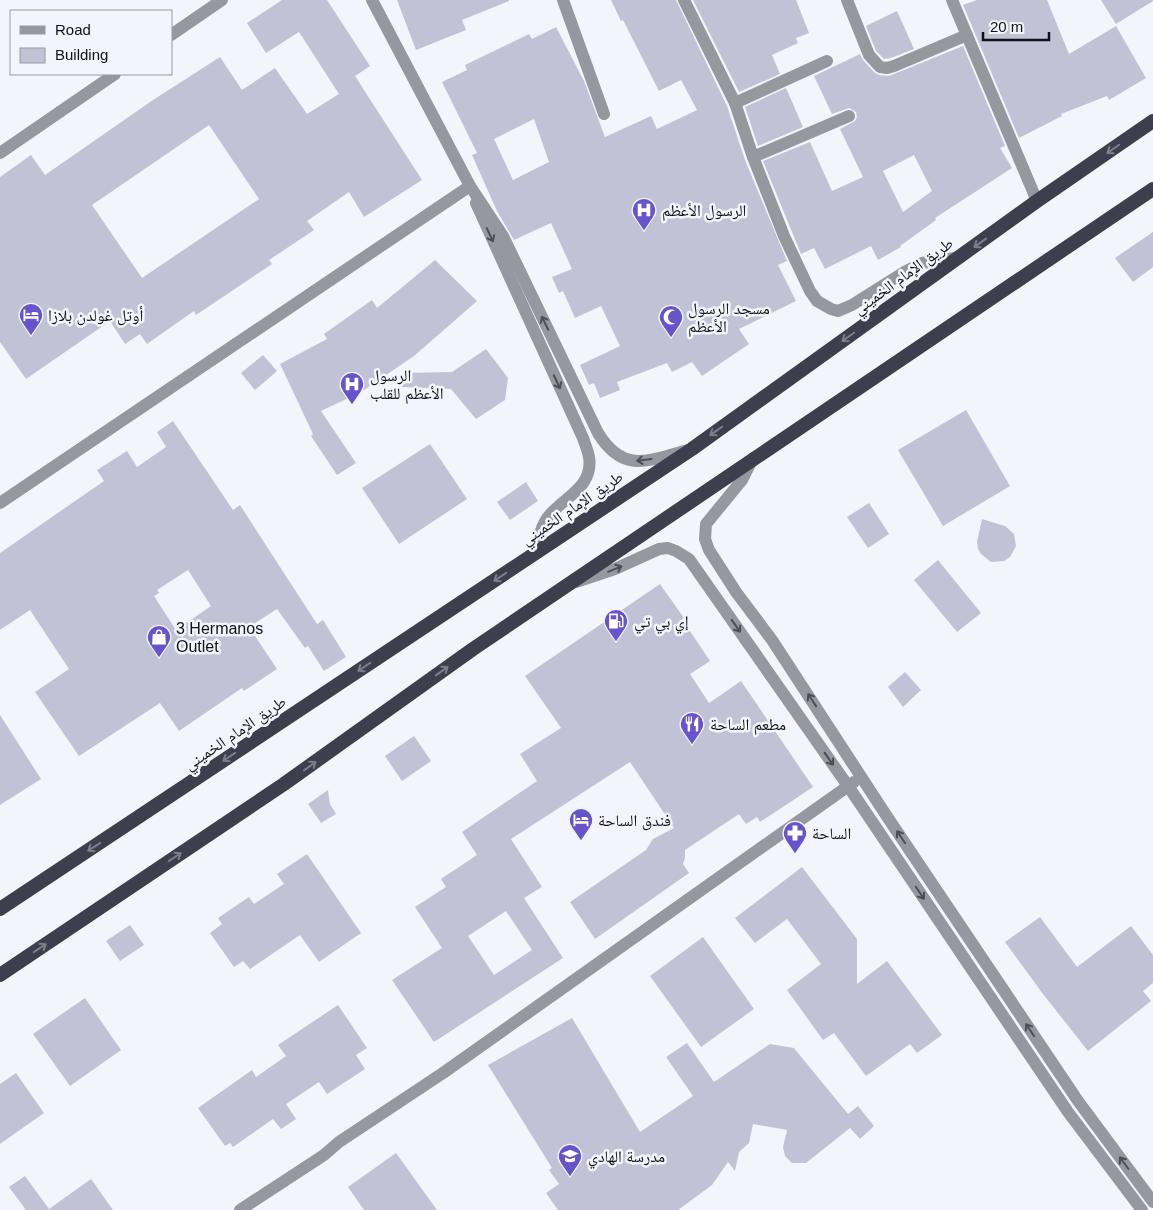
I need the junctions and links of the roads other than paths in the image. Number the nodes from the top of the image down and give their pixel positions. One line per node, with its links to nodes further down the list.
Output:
1 (372, 0): 17 (street)
2 (563, 0): 12 (street)
3 (684, 0): 11 (street)
4 (847, 0): 8 (street)
5 (952, 0): 8 (street)
6 (218, 1): 7 (street)
7 (172, 34)
8 (967, 35): 19 (street)
9 (826, 61): 11 (street)
10 (114, 75): 15 (street)
11 (735, 103): 16 (street)
12 (604, 114)
13 (849, 116): 16 (street)
14 (1153, 121): 19 (highway, طريق الإمام الخميني, one-way to 19)
15 (0, 153)
16 (754, 157): 20 (street)
17 (471, 188): 21 (street, one-way to 17); 23 (street, one-way to 23); 25 (street)
18 (1153, 189): 24 (highway)
19 (1037, 201): 20 (highway, طريق الإمام الخميني, one-way to 20)
20 (961, 257): 22 (highway, طريق الإمام الخميني, one-way to 22)
21 (606, 446): 22 (street, one-way to 21); 23 (street)
22 (692, 449): 26 (highway, طريق الإمام الخميني)
23 (589, 456): 26 (street)
24 (754, 458): 27 (highway); 28 (street, one-way to 24)
25 (0, 503)
26 (540, 550): 30 (highway, طريق الإمام الخميني, one-way to 30)
27 (569, 585): 29 (street, one-way to 29); 31 (highway, one-way to 27)
28 (862, 777): 29 (street); 32 (street, one-way to 28)
29 (848, 786): 33 (street); 34 (street, one-way to 34)
30 (0, 909)
31 (0, 975)
32 (1153, 1202)
33 (240, 1210)
34 (1142, 1210)

